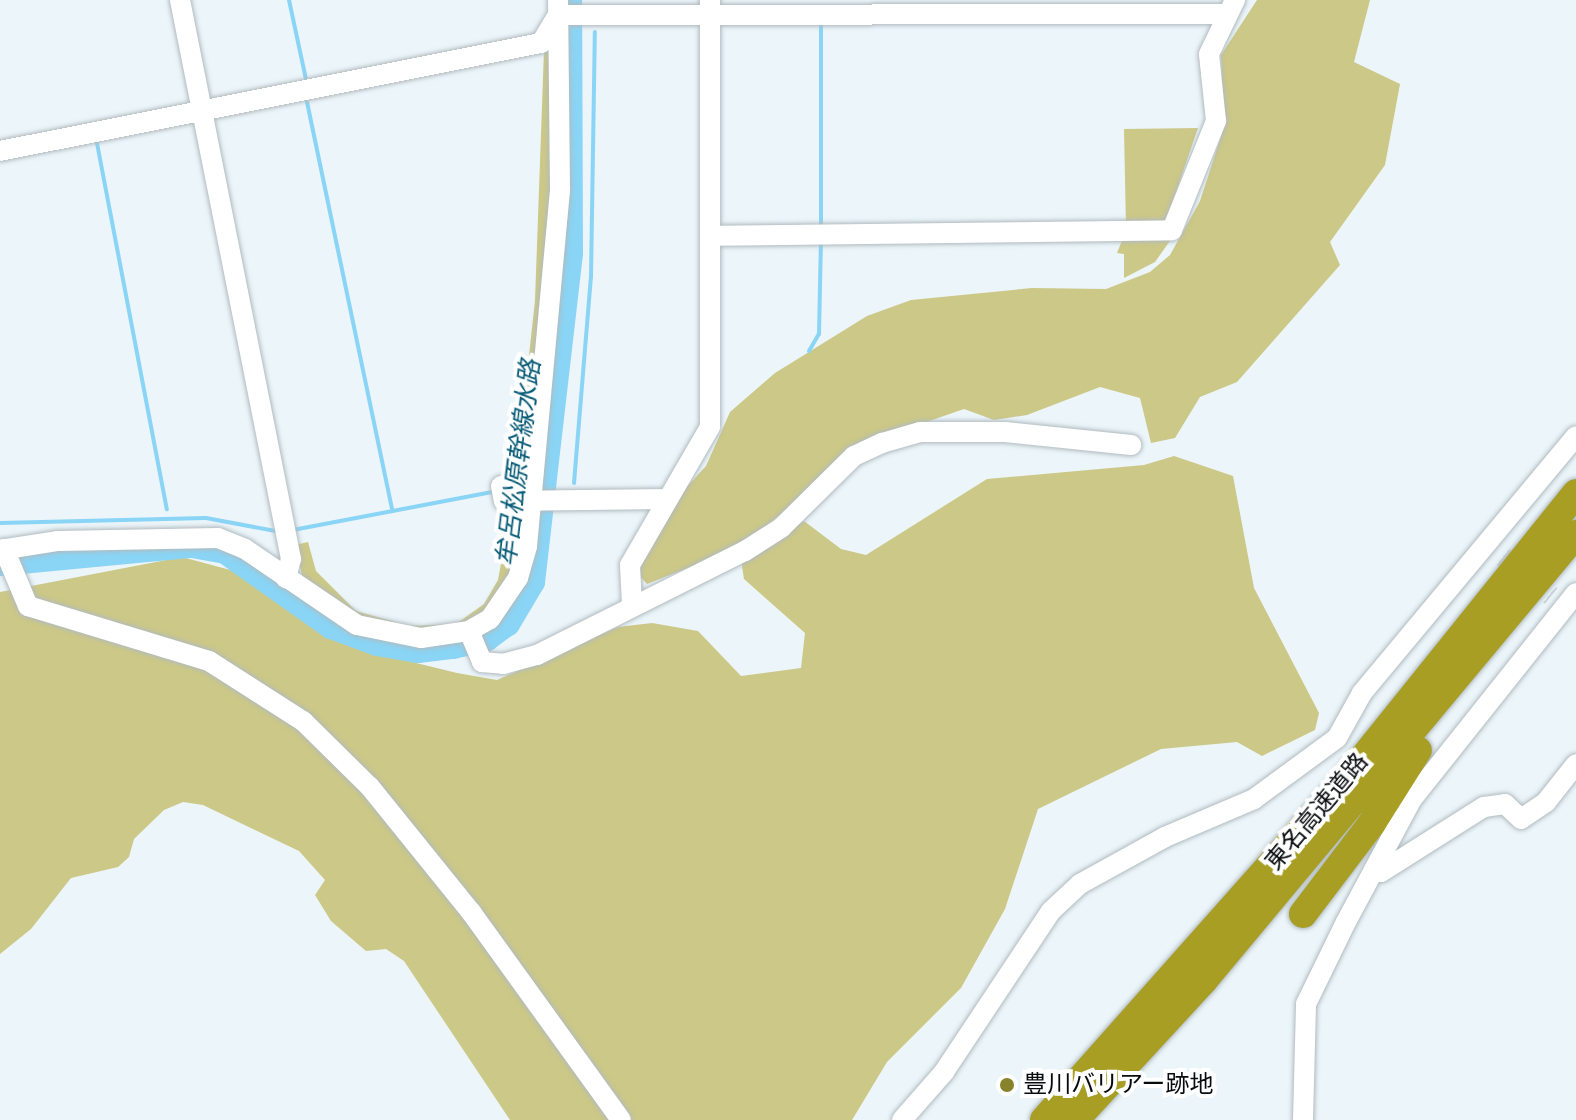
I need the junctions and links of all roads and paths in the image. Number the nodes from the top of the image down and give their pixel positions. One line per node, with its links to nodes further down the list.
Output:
1 (180, 0): 5 (street)
2 (710, 7): 3 (street); 4 (street); 7 (street)
3 (1231, 7): 7 (street)
4 (565, 11): 5 (street); 12 (street)
5 (201, 113): 6 (street); 16 (street)
6 (0, 151)
7 (710, 236): 13 (street)
8 (1576, 436): 25 (street)
9 (1131, 445): 18 (street)
10 (502, 491): 12 (street)
11 (1576, 493): 26 (highway, 東名高速道路)
12 (541, 497): 13 (street); 19 (street)
13 (666, 499): 18 (street)
14 (1576, 534): 20 (highway, 東名高速道路)
15 (5, 556): 16 (street); 24 (street)
16 (286, 578): 19 (street)
17 (1564, 599): 22 (street)
18 (632, 605): 19 (street)
19 (472, 640)
20 (1475, 658): 23 (highway); 27 (highway, 東名高速道路)
21 (1576, 764): 22 (street)
22 (1374, 870): 28 (street)
23 (1303, 914)
24 (621, 1120)
25 (902, 1120)
26 (1044, 1120)
27 (1075, 1120)
28 (1303, 1120)

